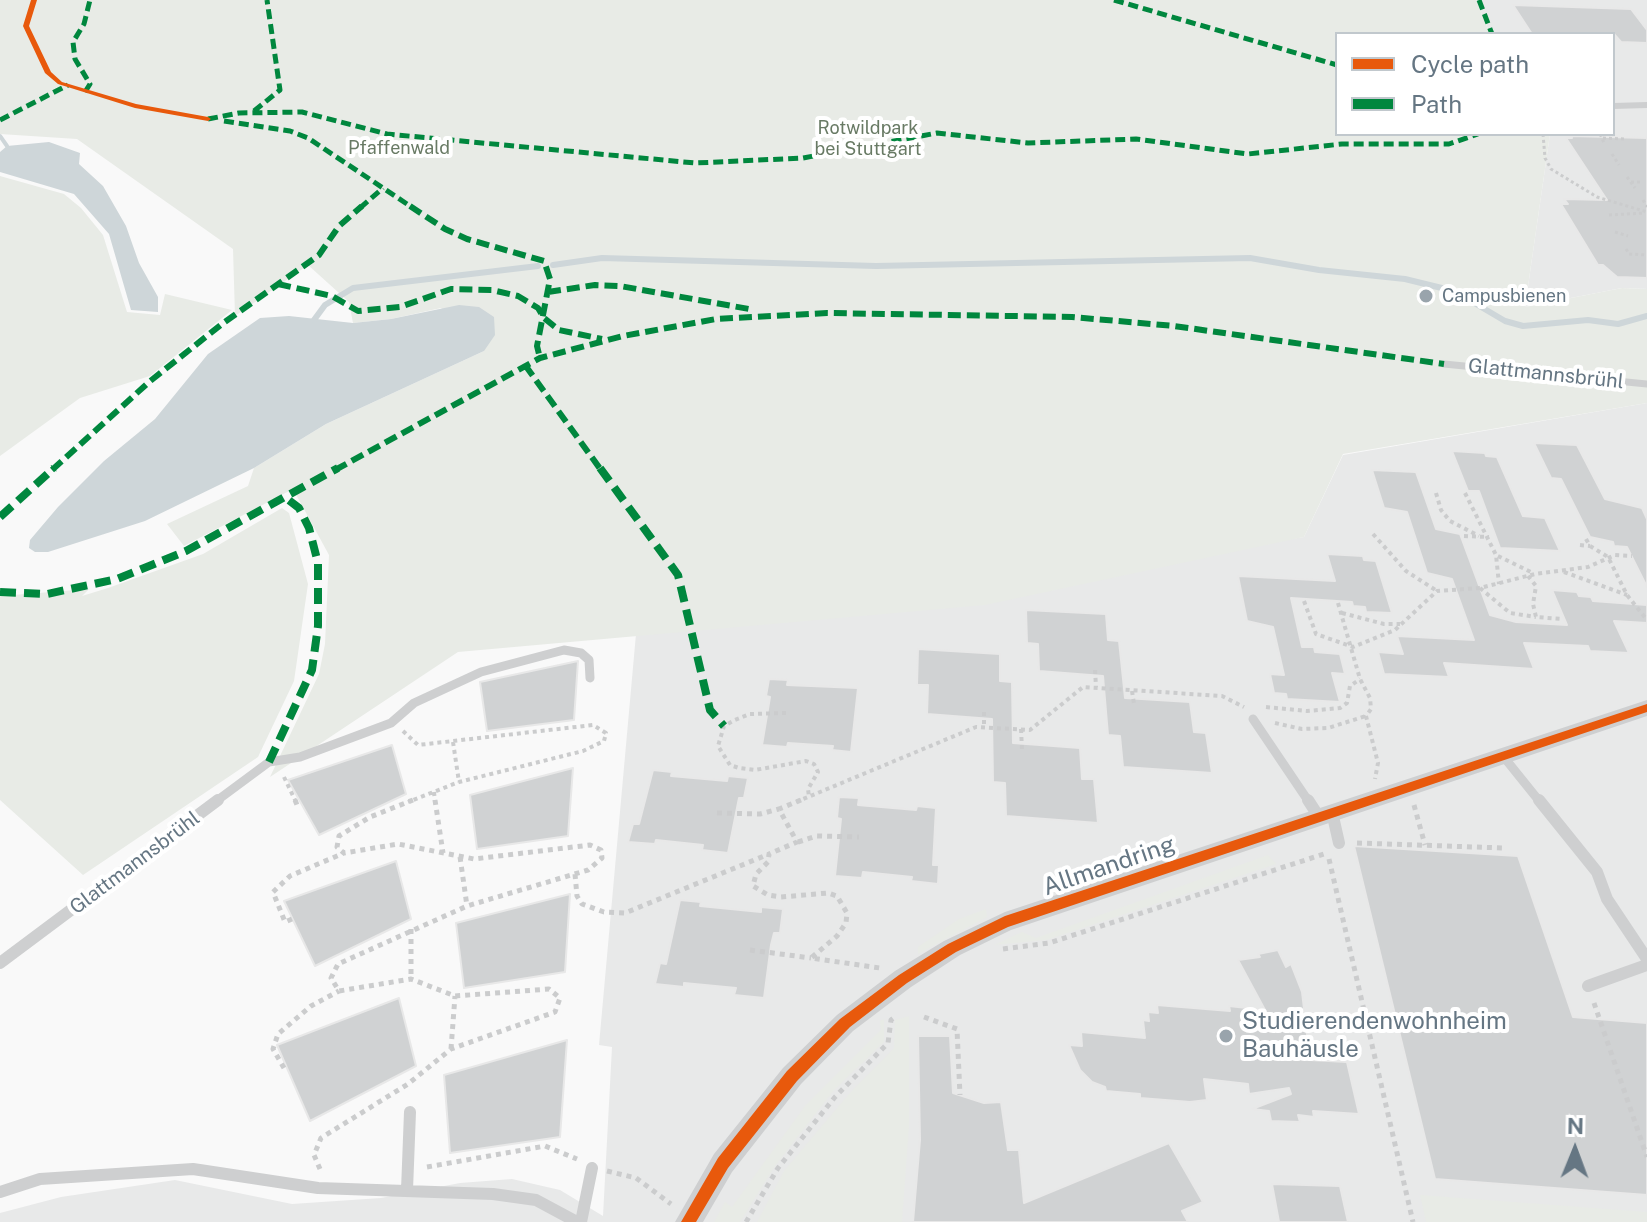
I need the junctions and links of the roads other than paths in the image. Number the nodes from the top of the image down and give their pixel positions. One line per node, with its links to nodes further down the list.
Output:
1 (1647, 105): 2 (street)
2 (1615, 106)
3 (1444, 364): 4 (lane, Glattmannsbrühl)
4 (1647, 384)
5 (590, 678): 12 (lane, Glattmannsbrühl)
6 (1647, 708): 8 (street, Allmandring)
7 (1253, 719): 9 (lane)
8 (1503, 756): 9 (street, Allmandring); 11 (lane)
9 (1326, 814): 10 (lane); 19 (street, Allmandring)
10 (1339, 843)
11 (1647, 962): 13 (lane)
12 (0, 963)
13 (1588, 986)
14 (410, 1112): 16 (lane)
15 (592, 1168): 18 (lane)
16 (407, 1190): 17 (lane); 18 (lane)
17 (0, 1192)
18 (579, 1222)
19 (688, 1222)

